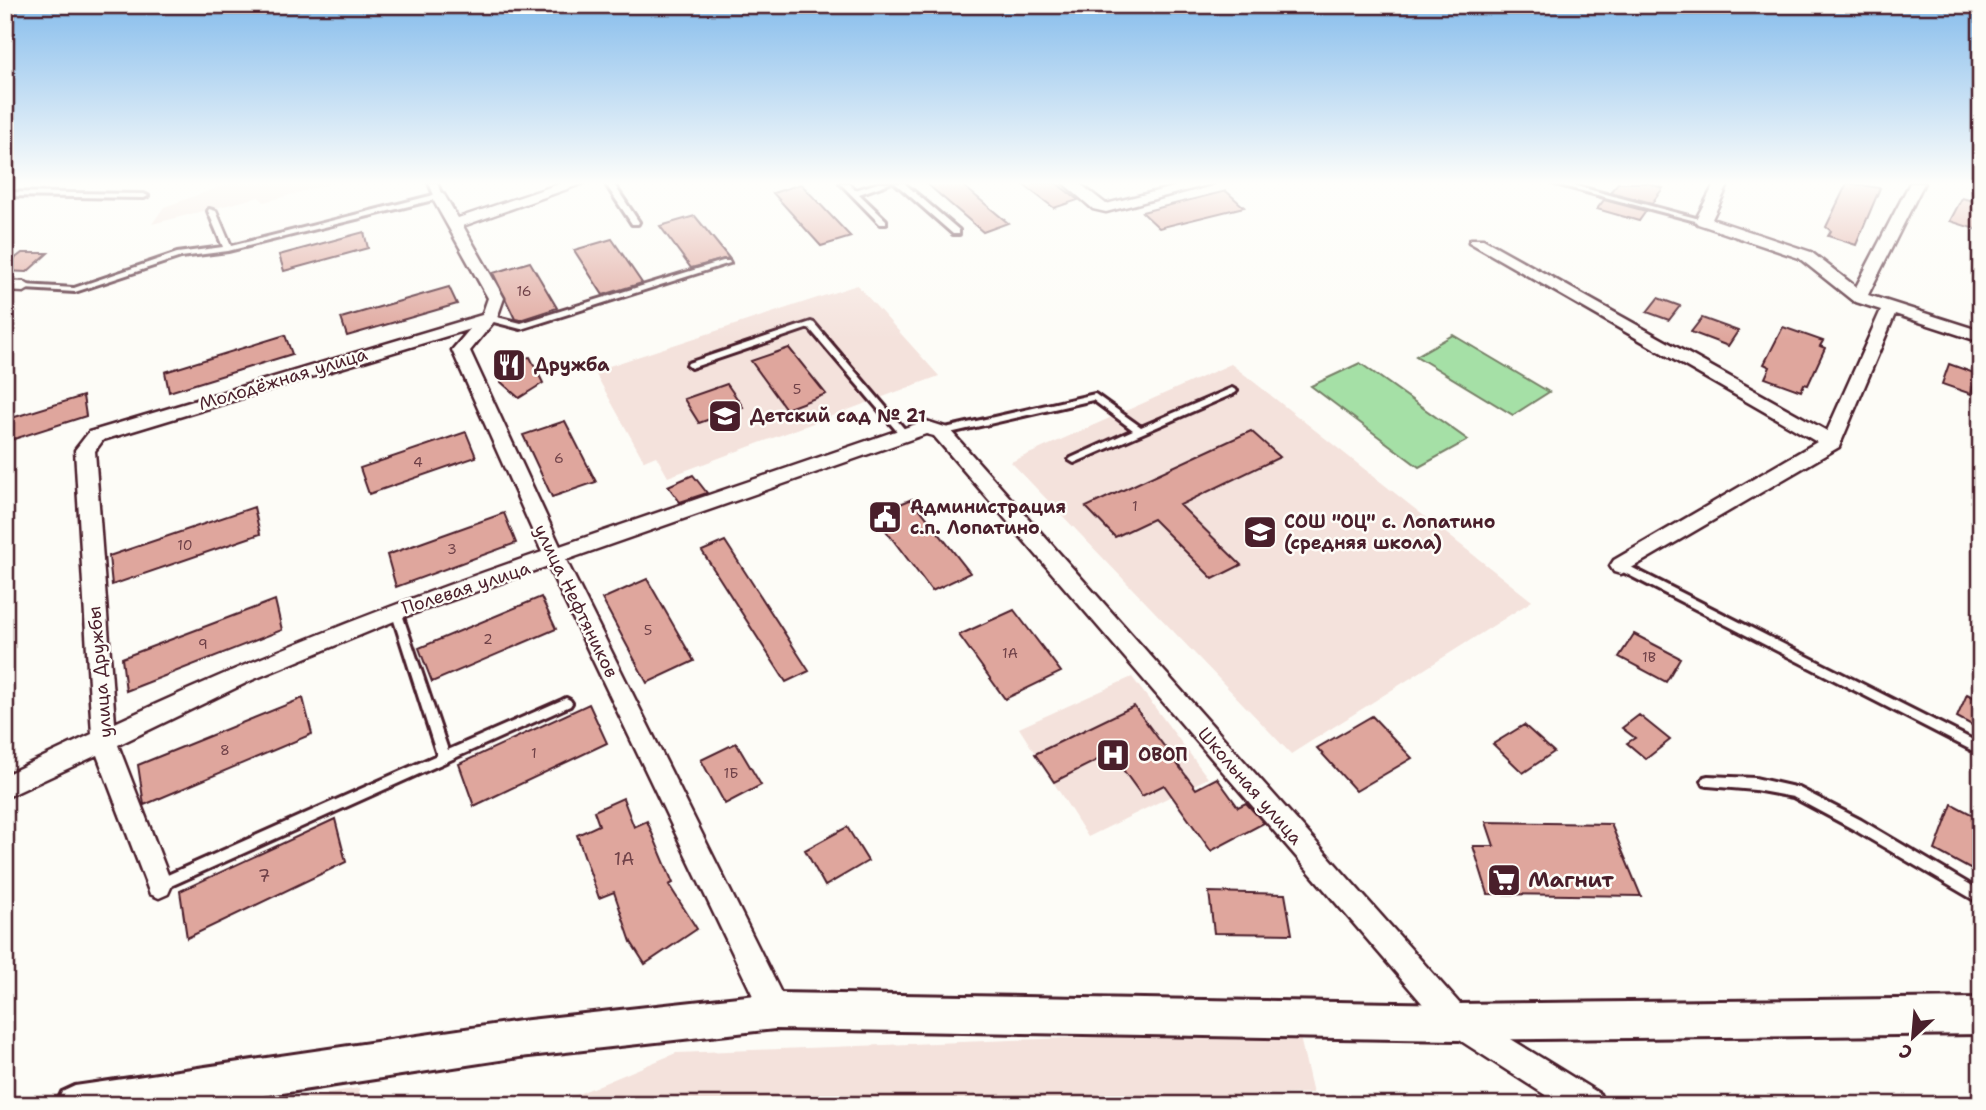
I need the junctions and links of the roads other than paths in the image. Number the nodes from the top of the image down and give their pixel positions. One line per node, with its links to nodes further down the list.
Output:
1 (222, 235): 7 (lane)
2 (278, 235): 7 (lane)
3 (461, 235): 13 (street)
4 (1744, 235): 11 (street)
5 (1891, 235): 11 (street)
6 (1477, 242): 20 (street)
7 (228, 249): 10 (lane)
8 (726, 263): 13 (lane)
9 (5, 286): 10 (street)
10 (24, 287)
11 (1859, 297): 12 (street)
12 (1890, 307): 14 (street); 20 (street)
13 (489, 318): 21 (street, Молодёжная улица); 23 (street, улица Нефтяников)
14 (1981, 337)
15 (691, 365): 19 (lane)
16 (1231, 391): 17 (lane)
17 (1140, 431): 18 (lane); 22 (lane)
18 (941, 432): 19 (street, Полевая улица); 36 (street, Школьная улица)
19 (904, 434): 23 (street, Полевая улица)
20 (1832, 442): 24 (street)
21 (85, 450): 27 (street, улица Дружбы)
22 (1074, 460)
23 (555, 558): 25 (street, Полевая улица); 34 (street, улица Нефтяников)
24 (1620, 566): 28 (lane)
25 (396, 611): 27 (street, Полевая улица); 29 (lane)
26 (566, 703): 29 (lane)
27 (104, 740): 31 (street, Полевая улица); 32 (street, улица Дружбы)
28 (1981, 750)
29 (444, 758): 32 (lane)
30 (1708, 781): 33 (lane)
31 (5, 787)
32 (159, 885)
33 (1981, 898)
34 (775, 1011): 36 (street); 37 (street)
35 (1981, 1016): 36 (street)
36 (1457, 1022): 38 (street, Школьная улица)
37 (75, 1105)
38 (1589, 1105)

